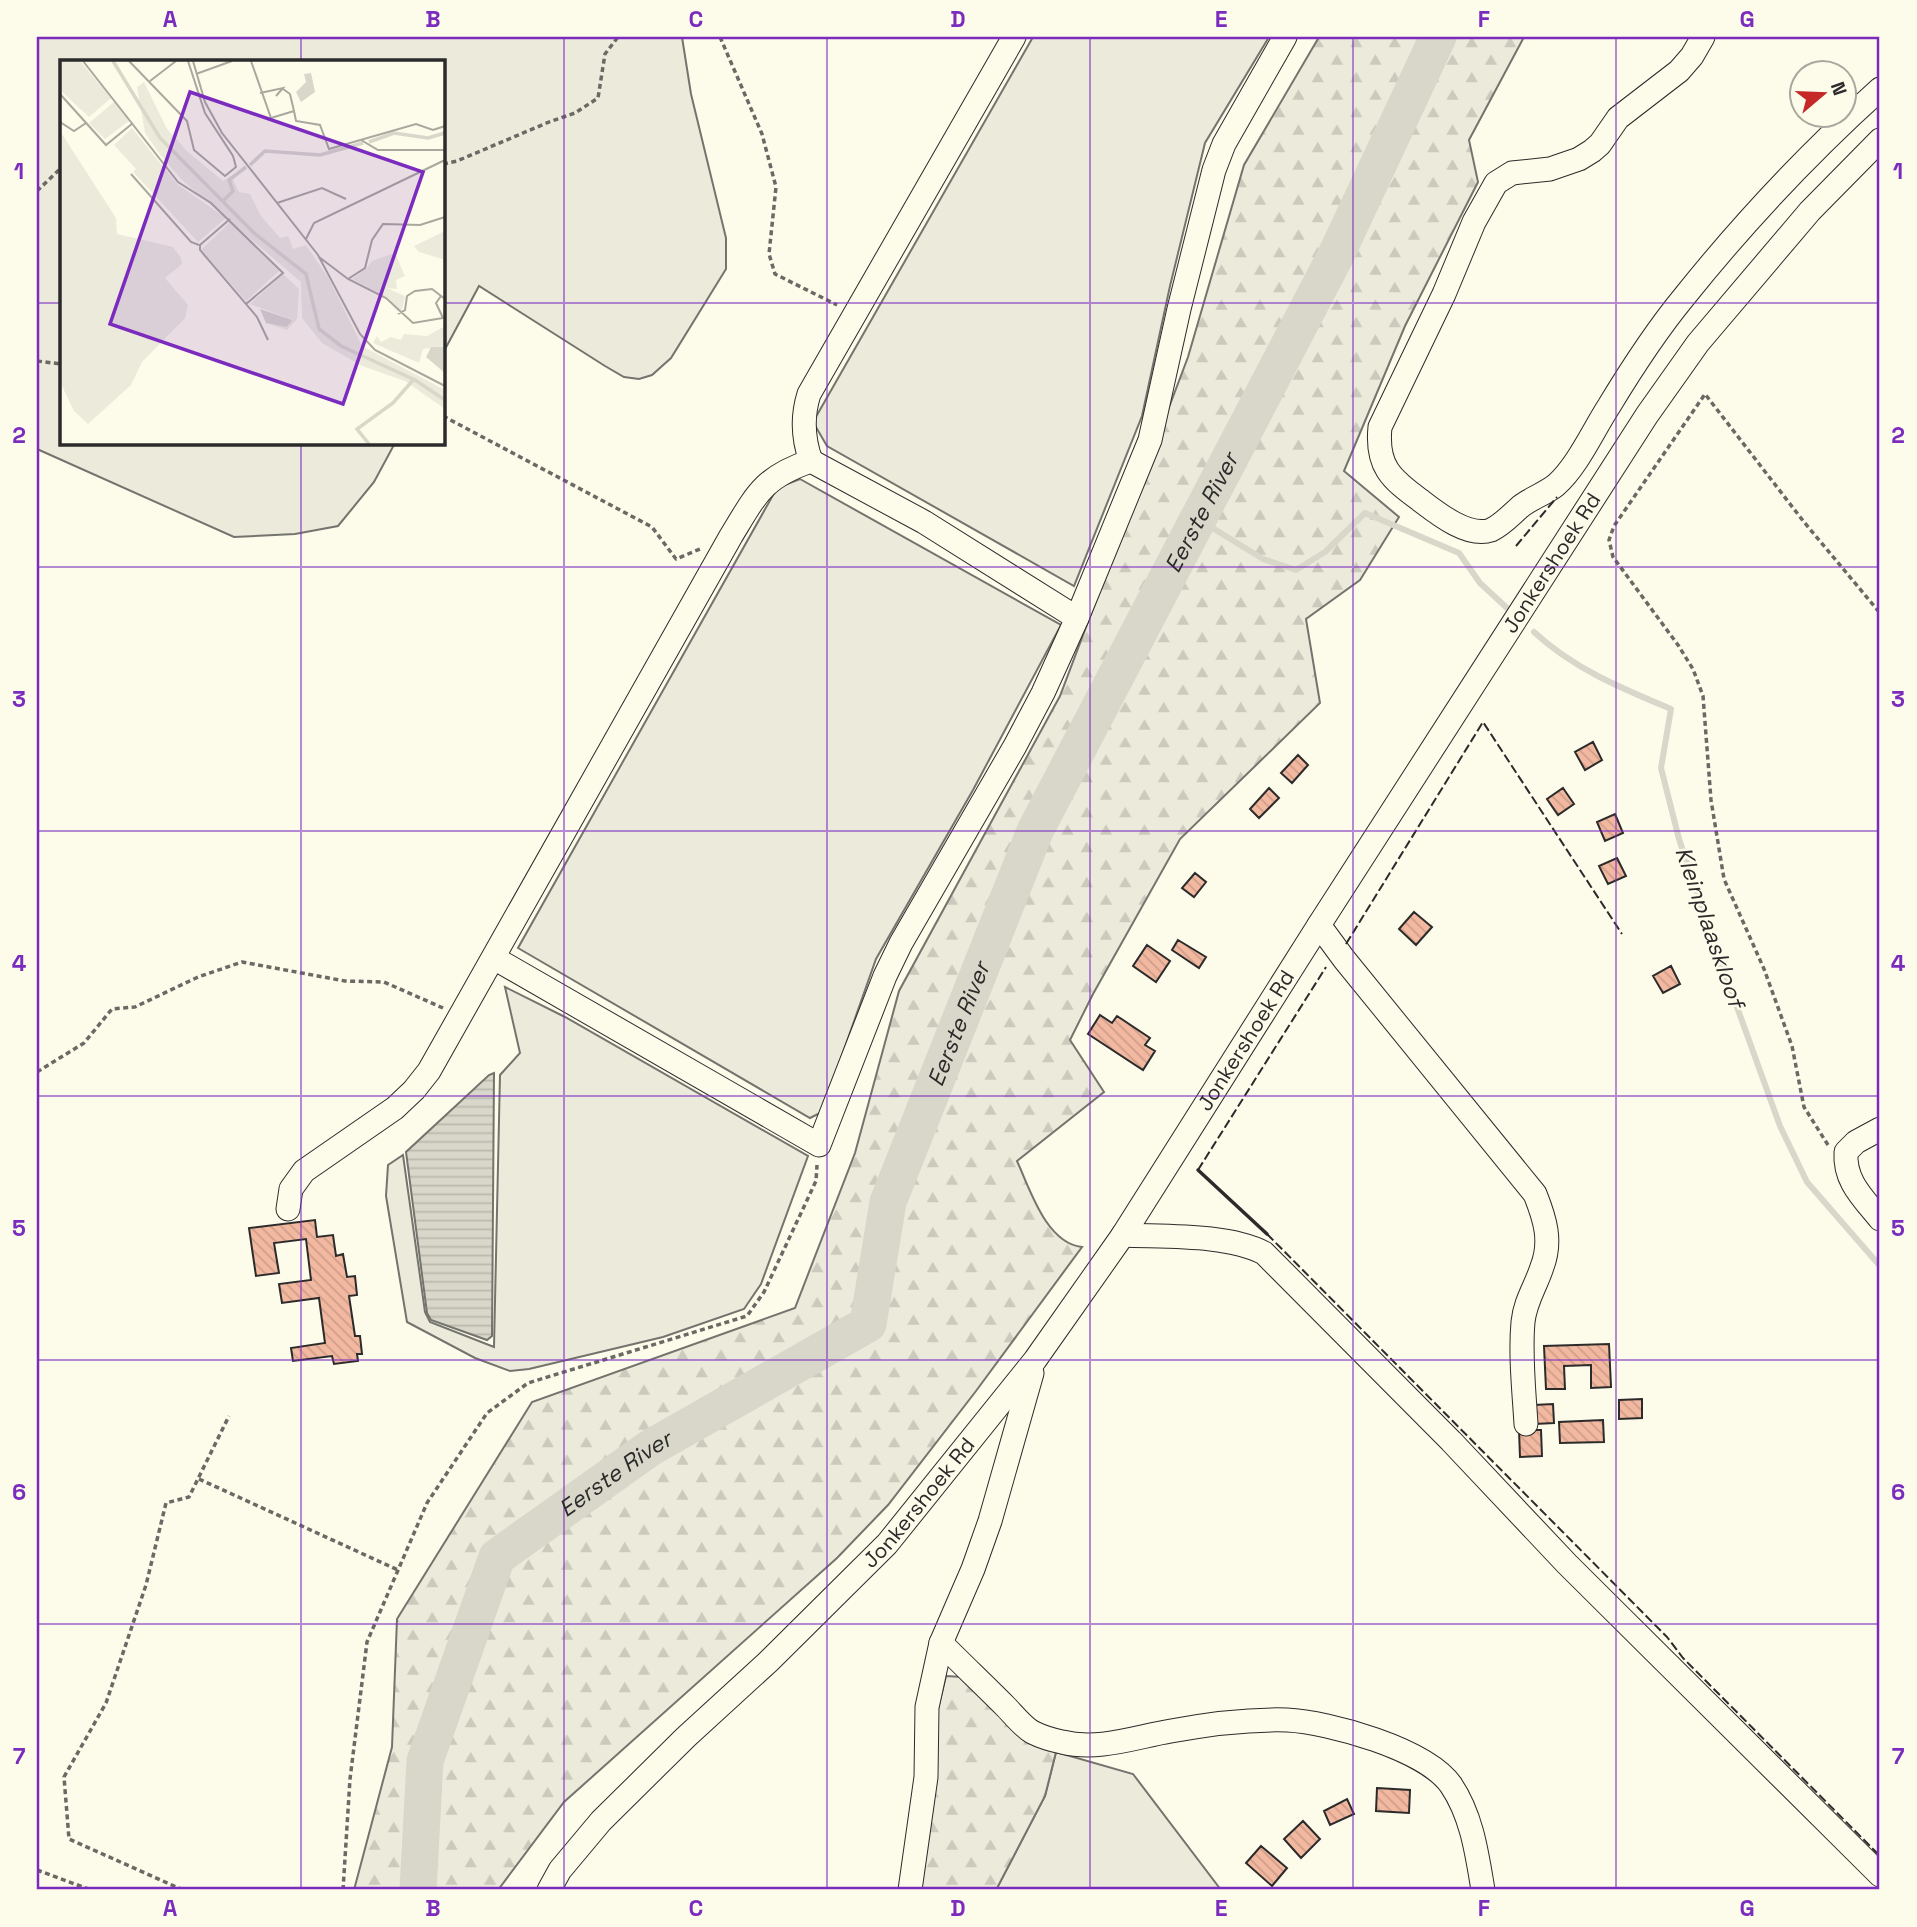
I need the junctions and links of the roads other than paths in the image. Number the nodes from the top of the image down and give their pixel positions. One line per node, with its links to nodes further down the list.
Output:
1 (1014, 37): 6 (street)
2 (1285, 37): 7 (street)
3 (1703, 37): 4 (street)
4 (1880, 89)
5 (1880, 140): 8 (street, Jonkershoek Rd)
6 (811, 461): 7 (street); 9 (street)
7 (1077, 618): 9 (street)
8 (1319, 925): 13 (street, Jonkershoek Rd); 15 (street)
9 (494, 958): 11 (street)
10 (1880, 1129): 12 (street)
11 (288, 1209)
12 (1880, 1219)
13 (1123, 1235): 14 (street, Jonkershoek Rd); 17 (street)
14 (1035, 1360): 16 (street); 18 (street, Jonkershoek Rd)
15 (1526, 1424)
16 (941, 1643): 19 (street); 20 (street)
17 (1880, 1875)
18 (549, 1890)
19 (910, 1890)
20 (1483, 1890)

